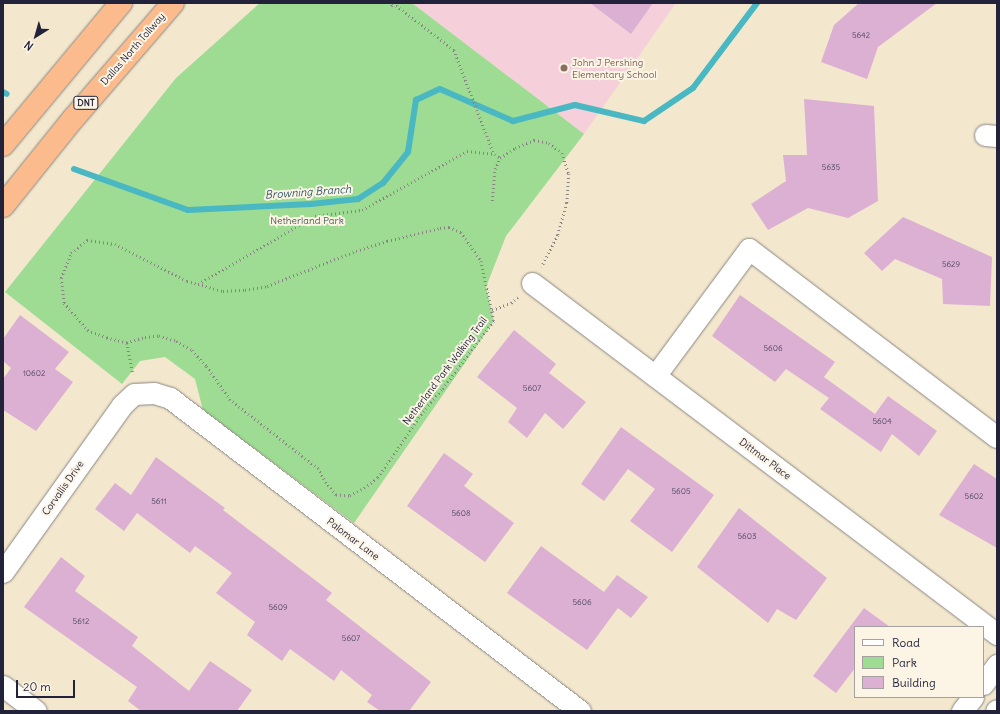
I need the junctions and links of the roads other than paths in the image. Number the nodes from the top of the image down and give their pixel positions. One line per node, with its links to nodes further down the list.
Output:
1 (121, 3): 3 (highway)
2 (173, 3): 4 (highway, Dallas North Tollway / DNT)
3 (3, 145)
4 (3, 206)
5 (532, 283): 6 (street, Dittmar Place)
6 (655, 376): 8 (street); 10 (street, Dittmar Place)
7 (122, 405): 9 (street, Corvallis Drive); 16 (street, Palomar Lane)
8 (997, 436)
9 (3, 572)
10 (997, 634)
11 (997, 665): 12 (street)
12 (984, 683)
13 (3, 686): 15 (street)
14 (972, 698): 17 (street)
15 (36, 711)
16 (580, 711)
17 (962, 711)

